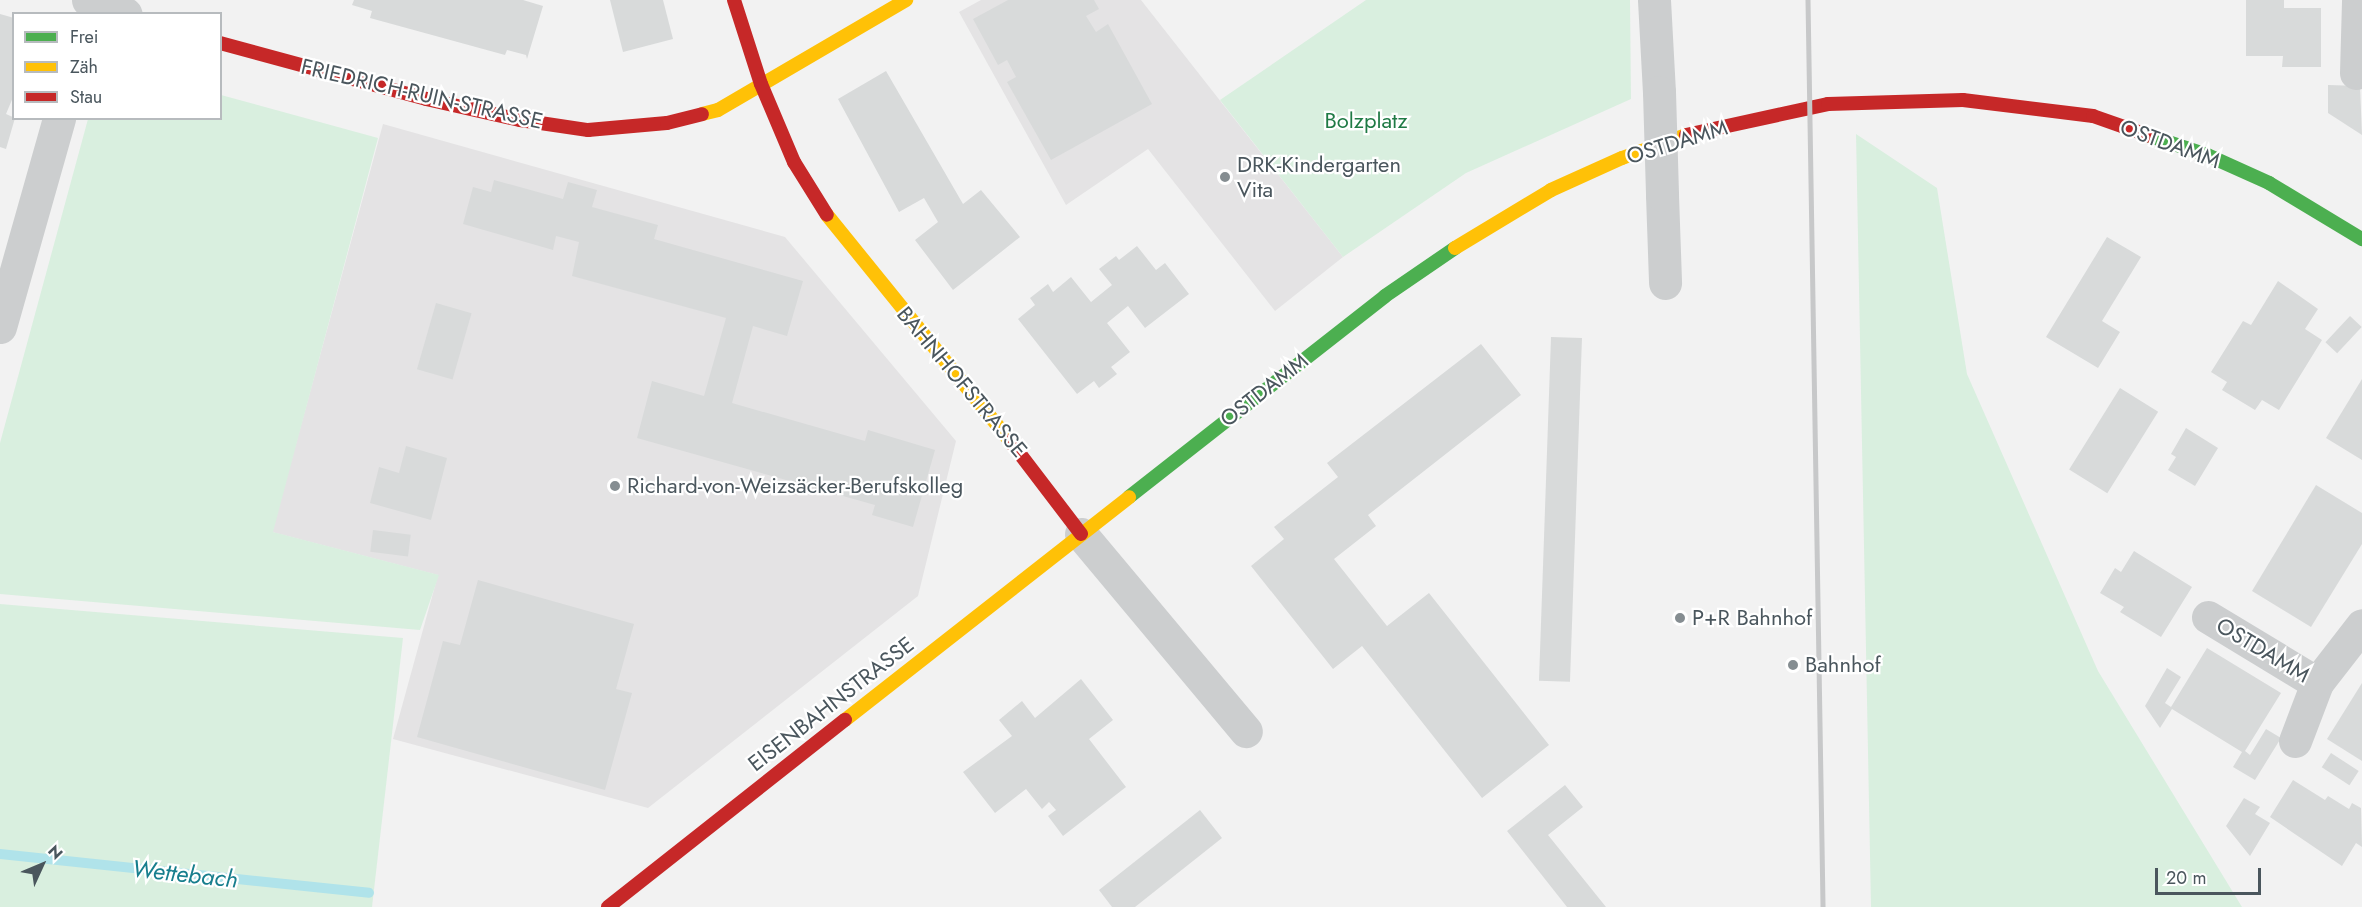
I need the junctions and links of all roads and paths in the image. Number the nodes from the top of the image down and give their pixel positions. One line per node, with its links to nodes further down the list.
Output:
1 (734, 0): 9 (street, BAHNHOFSTRASSE)
2 (906, 0): 9 (street, FRIEDRICH-RUIN-STRASSE)
3 (1654, 0): 13 (street, bridge)
4 (2358, 0): 8 (street)
5 (90, 4): 6 (street)
6 (119, 12)
7 (222, 44): 9 (street, FRIEDRICH-RUIN-STRASSE)
8 (2356, 74)
9 (761, 84): 15 (street, BAHNHOFSTRASSE)
10 (58, 120): 12 (street)
11 (2362, 239): 15 (street, OSTDAMM)
12 (11, 246): 14 (street)
13 (1665, 283)
14 (0, 327)
15 (1081, 534): 19 (street, BAHNHOFSTRASSE); 21 (street, EISENBAHNSTRASSE)
16 (2208, 616): 18 (street, OSTDAMM)
17 (2362, 625): 18 (street, OSTDAMM)
18 (2317, 683): 20 (street, OSTDAMM)
19 (1246, 731)
20 (2295, 741)
21 (608, 907)

